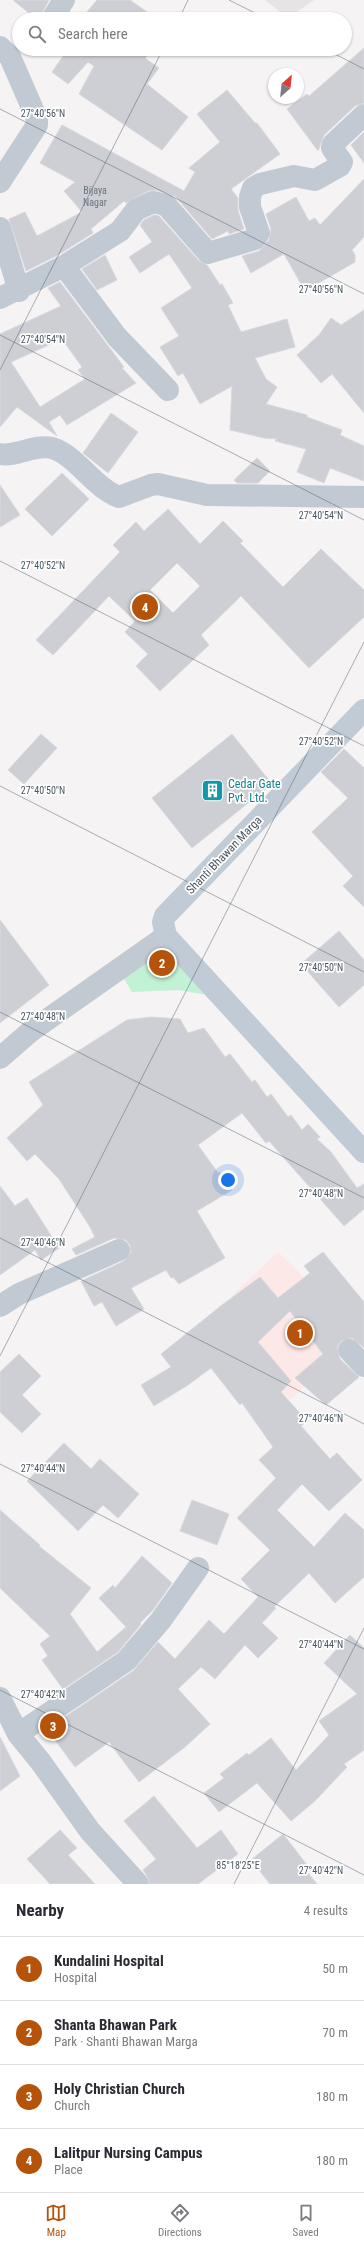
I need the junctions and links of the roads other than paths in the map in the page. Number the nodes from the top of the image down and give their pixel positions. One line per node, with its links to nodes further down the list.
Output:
1 (64, 0): 2 (street)
2 (56, 12)
3 (10, 51): 5 (street)
4 (364, 115): 7 (street)
5 (0, 182)
6 (0, 228): 8 (street)
7 (64, 266): 8 (street); 9 (street)
8 (9, 294)
9 (168, 390)
10 (0, 454): 11 (street)
11 (364, 497)
12 (364, 710): 13 (main road, Shanti Bhawan Marga)
13 (166, 936): 14 (street); 15 (main road)
14 (0, 1058)
15 (364, 1152)
16 (119, 1250): 17 (street)
17 (0, 1306)
18 (349, 1350): 19 (street)
19 (364, 1366)
20 (198, 1568): 22 (street)
21 (0, 1698): 22 (street)
22 (18, 1734): 23 (street)
23 (138, 1884)

